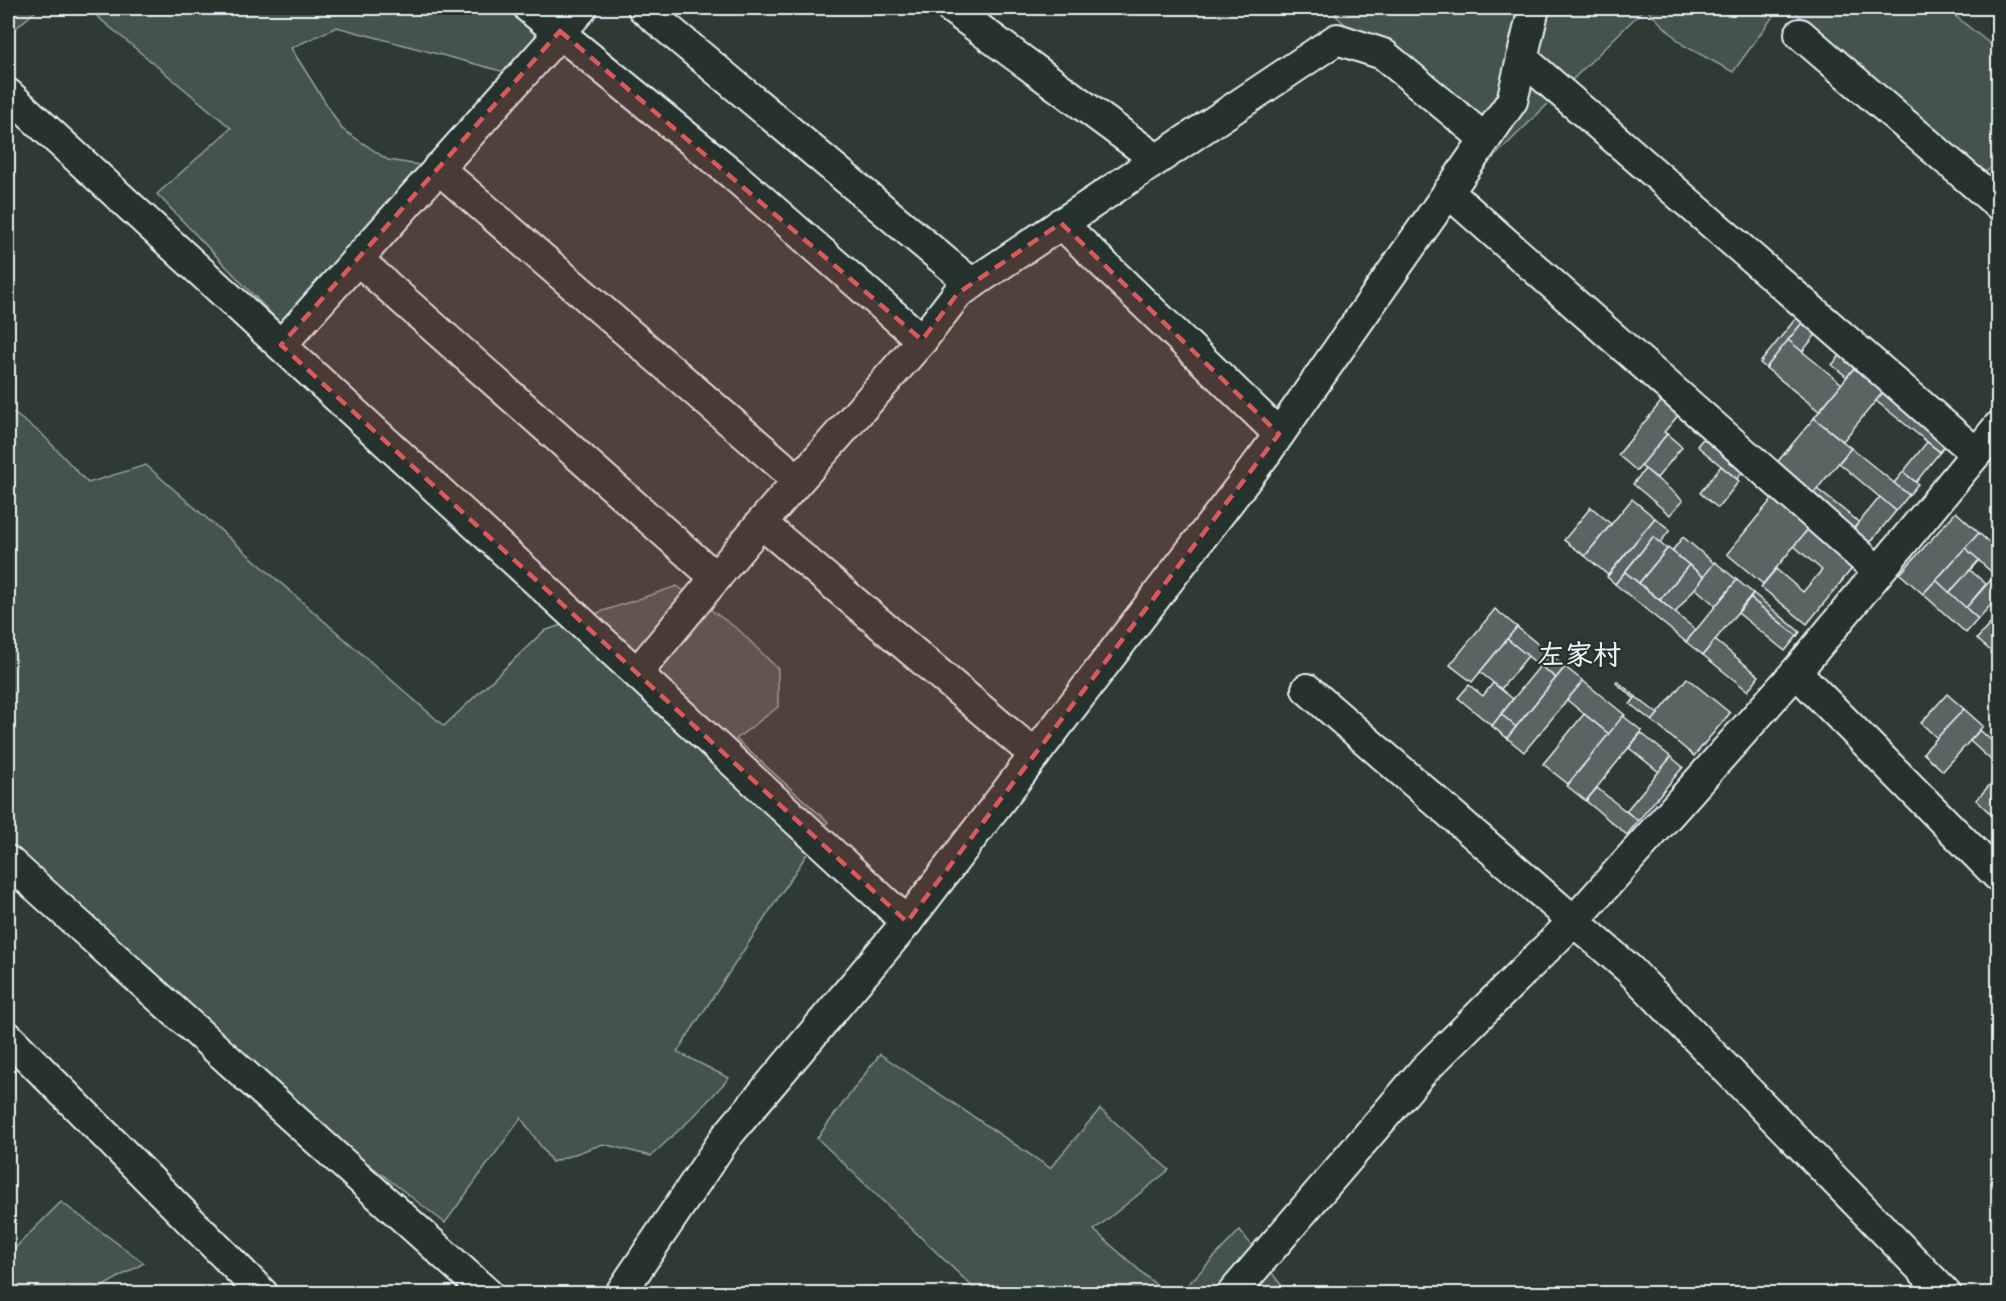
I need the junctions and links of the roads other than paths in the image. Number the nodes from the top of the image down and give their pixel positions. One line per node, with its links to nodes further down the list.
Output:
1 (529, 8): 6 (street)
2 (582, 8): 6 (street)
3 (643, 8): 17 (street)
4 (951, 8): 11 (street)
5 (1534, 8): 8 (street)
6 (560, 32): 12 (street); 18 (street)
7 (1800, 34): 14 (street)
8 (1522, 58): 10 (street); 22 (street)
9 (8, 94): 19 (street)
10 (1485, 139): 11 (street); 13 (street)
11 (1156, 159): 15 (street)
12 (438, 168): 16 (street); 23 (street)
13 (1448, 192): 21 (street); 25 (street)
14 (1998, 204)
15 (1061, 223): 17 (street); 21 (street)
16 (357, 259): 19 (street); 26 (street)
17 (972, 284): 18 (street)
18 (921, 340): 23 (street)
19 (280, 345): 28 (street)
20 (1998, 426): 22 (street)
21 (1279, 434): 30 (street)
22 (1976, 453): 25 (street)
23 (798, 480): 24 (street)
24 (761, 524): 26 (street); 30 (street)
25 (1878, 572): 27 (street)
26 (716, 578): 28 (street)
27 (1796, 672): 32 (street); 33 (street)
28 (638, 673): 34 (street)
29 (1307, 689): 33 (street)
30 (1035, 755): 34 (street)
31 (8, 861): 37 (street)
32 (1998, 876)
33 (1574, 921): 39 (street); 40 (street)
34 (907, 922): 38 (street)
35 (8, 1037): 36 (street)
36 (263, 1293)
37 (488, 1293)
38 (620, 1293)
39 (1232, 1293)
40 (1946, 1293)

